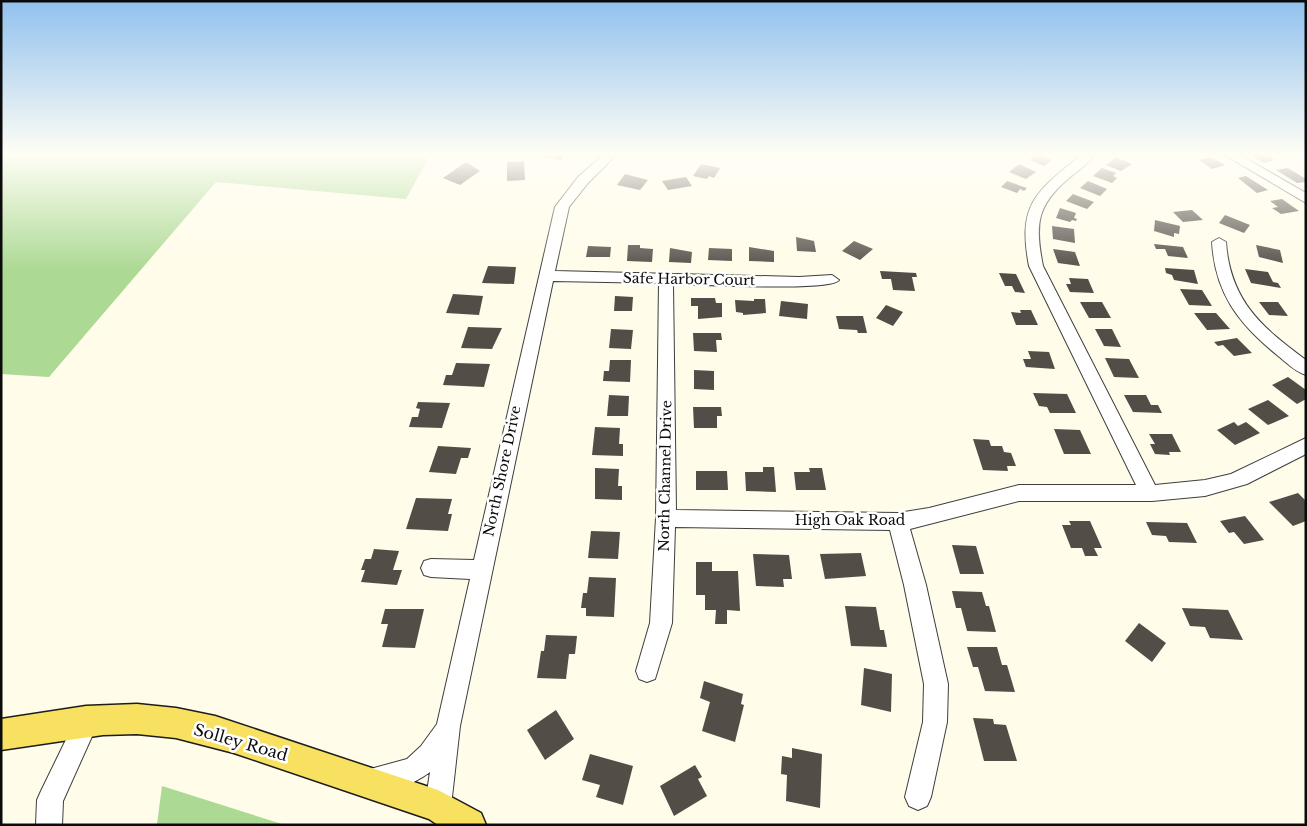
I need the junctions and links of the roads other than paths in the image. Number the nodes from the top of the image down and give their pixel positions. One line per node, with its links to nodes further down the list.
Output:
1 (573, 194): 6 (street, North Shore Drive)
2 (1045, 194): 11 (street)
3 (1295, 194): 4 (street)
4 (1306, 200)
5 (1219, 242): 9 (street)
6 (546, 276): 7 (street, Safe Harbor Court); 15 (street, North Shore Drive)
7 (666, 279): 8 (street, Safe Harbor Court); 12 (street, North Channel Drive)
8 (832, 280)
9 (1306, 369)
10 (1306, 445): 11 (street, High Oak Road)
11 (1150, 492): 13 (street, High Oak Road)
12 (666, 518): 13 (street, High Oak Road); 16 (street, North Channel Drive)
13 (898, 522): 21 (street)
14 (430, 568): 15 (street)
15 (481, 570): 18 (street, North Shore Drive)
16 (647, 671)
17 (86, 723): 19 (main road, Solley Road); 20 (main road, Solley Road); 23 (street)
18 (448, 726): 20 (street); 22 (street, North Shore Drive)
19 (1, 734)
20 (364, 781): 22 (main road, Solley Road)
21 (918, 796)
22 (438, 806): 24 (main road, Solley Road)
23 (49, 825)
24 (469, 825)

